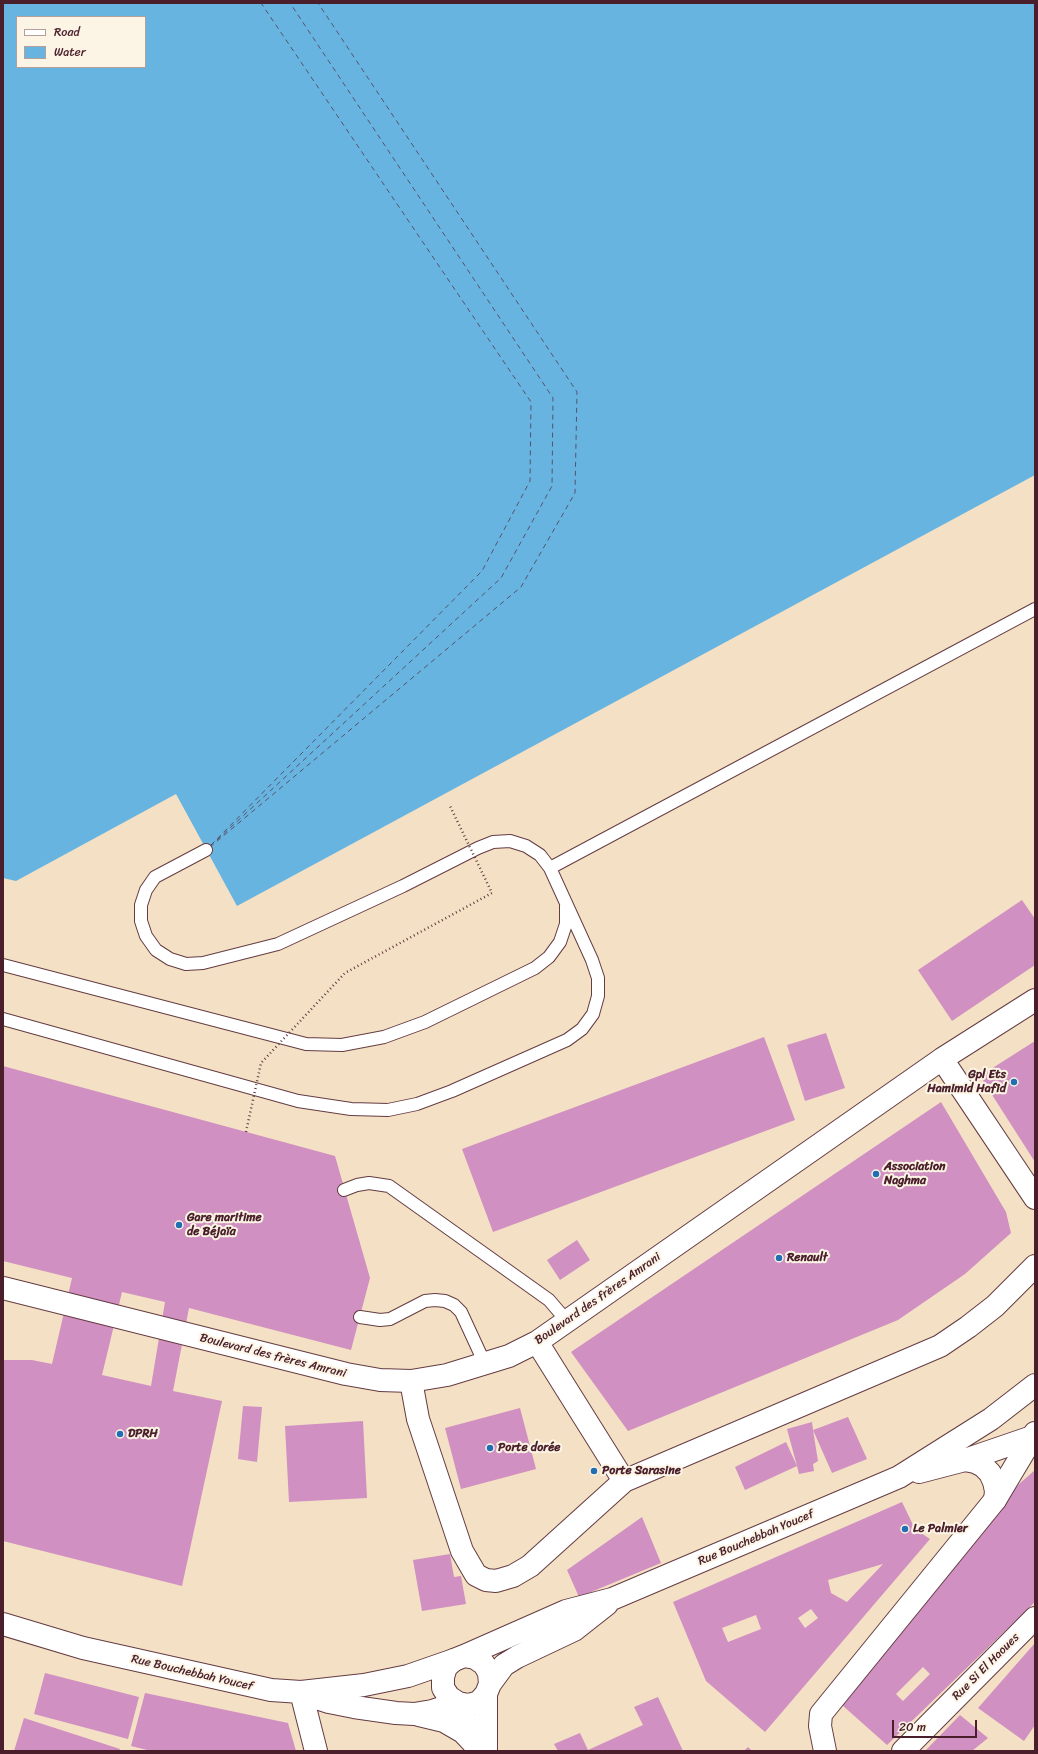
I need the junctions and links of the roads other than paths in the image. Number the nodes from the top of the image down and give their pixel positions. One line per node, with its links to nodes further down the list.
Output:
1 (1035, 609): 3 (lane)
2 (206, 850): 3 (lane)
3 (550, 868): 4 (lane)
4 (560, 888): 5 (lane); 7 (lane)
5 (3, 965)
6 (1035, 1000): 8 (street, Boulevard des frères Amrani)
7 (3, 1019)
8 (942, 1059): 10 (street); 14 (street, Boulevard des frères Amrani)
9 (344, 1190): 14 (lane)
10 (1035, 1198)
11 (1035, 1266): 22 (street)
12 (3, 1288): 17 (street, Boulevard des frères Amrani)
13 (360, 1317): 16 (lane)
14 (567, 1321): 15 (street, Boulevard des frères Amrani)
15 (537, 1342): 16 (street, Boulevard des frères Amrani); 22 (street)
16 (485, 1364): 17 (street, Boulevard des frères Amrani)
17 (411, 1381): 22 (street)
18 (1035, 1385): 21 (street, Rue Bouchebbah Youcef)
19 (1035, 1435): 20 (street, Rue Bouchebbah Youcef); 23 (street)
20 (965, 1460): 21 (street, Rue Bouchebbah Youcef); 23 (street)
21 (899, 1477): 24 (street, Rue Bouchebbah Youcef)
22 (624, 1481)
23 (995, 1500): 36 (street)
24 (612, 1599): 29 (street, Rue Bouchebbah Youcef); 30 (street, Rue Bouchebbah Youcef)
25 (3, 1608): 28 (street)
26 (1035, 1618): 37 (street, Rue Si El Haoues)
27 (3, 1624): 28 (street)
28 (83, 1648): 31 (street, Rue Bouchebbah Youcef)
29 (459, 1658): 30 (street); 31 (street, Rue Bouchebbah Youcef); 32 (street)
30 (488, 1689): 32 (street); 34 (street)
31 (301, 1692): 33 (street, Rue Bouchebbah Youcef); 35 (street)
32 (458, 1703): 33 (street, Rue Bouchebbah Youcef); 34 (street)
33 (414, 1714): 34 (street, Rue Bouchebbah Youcef)
34 (480, 1749)
35 (316, 1751)
36 (825, 1751)
37 (903, 1751)

